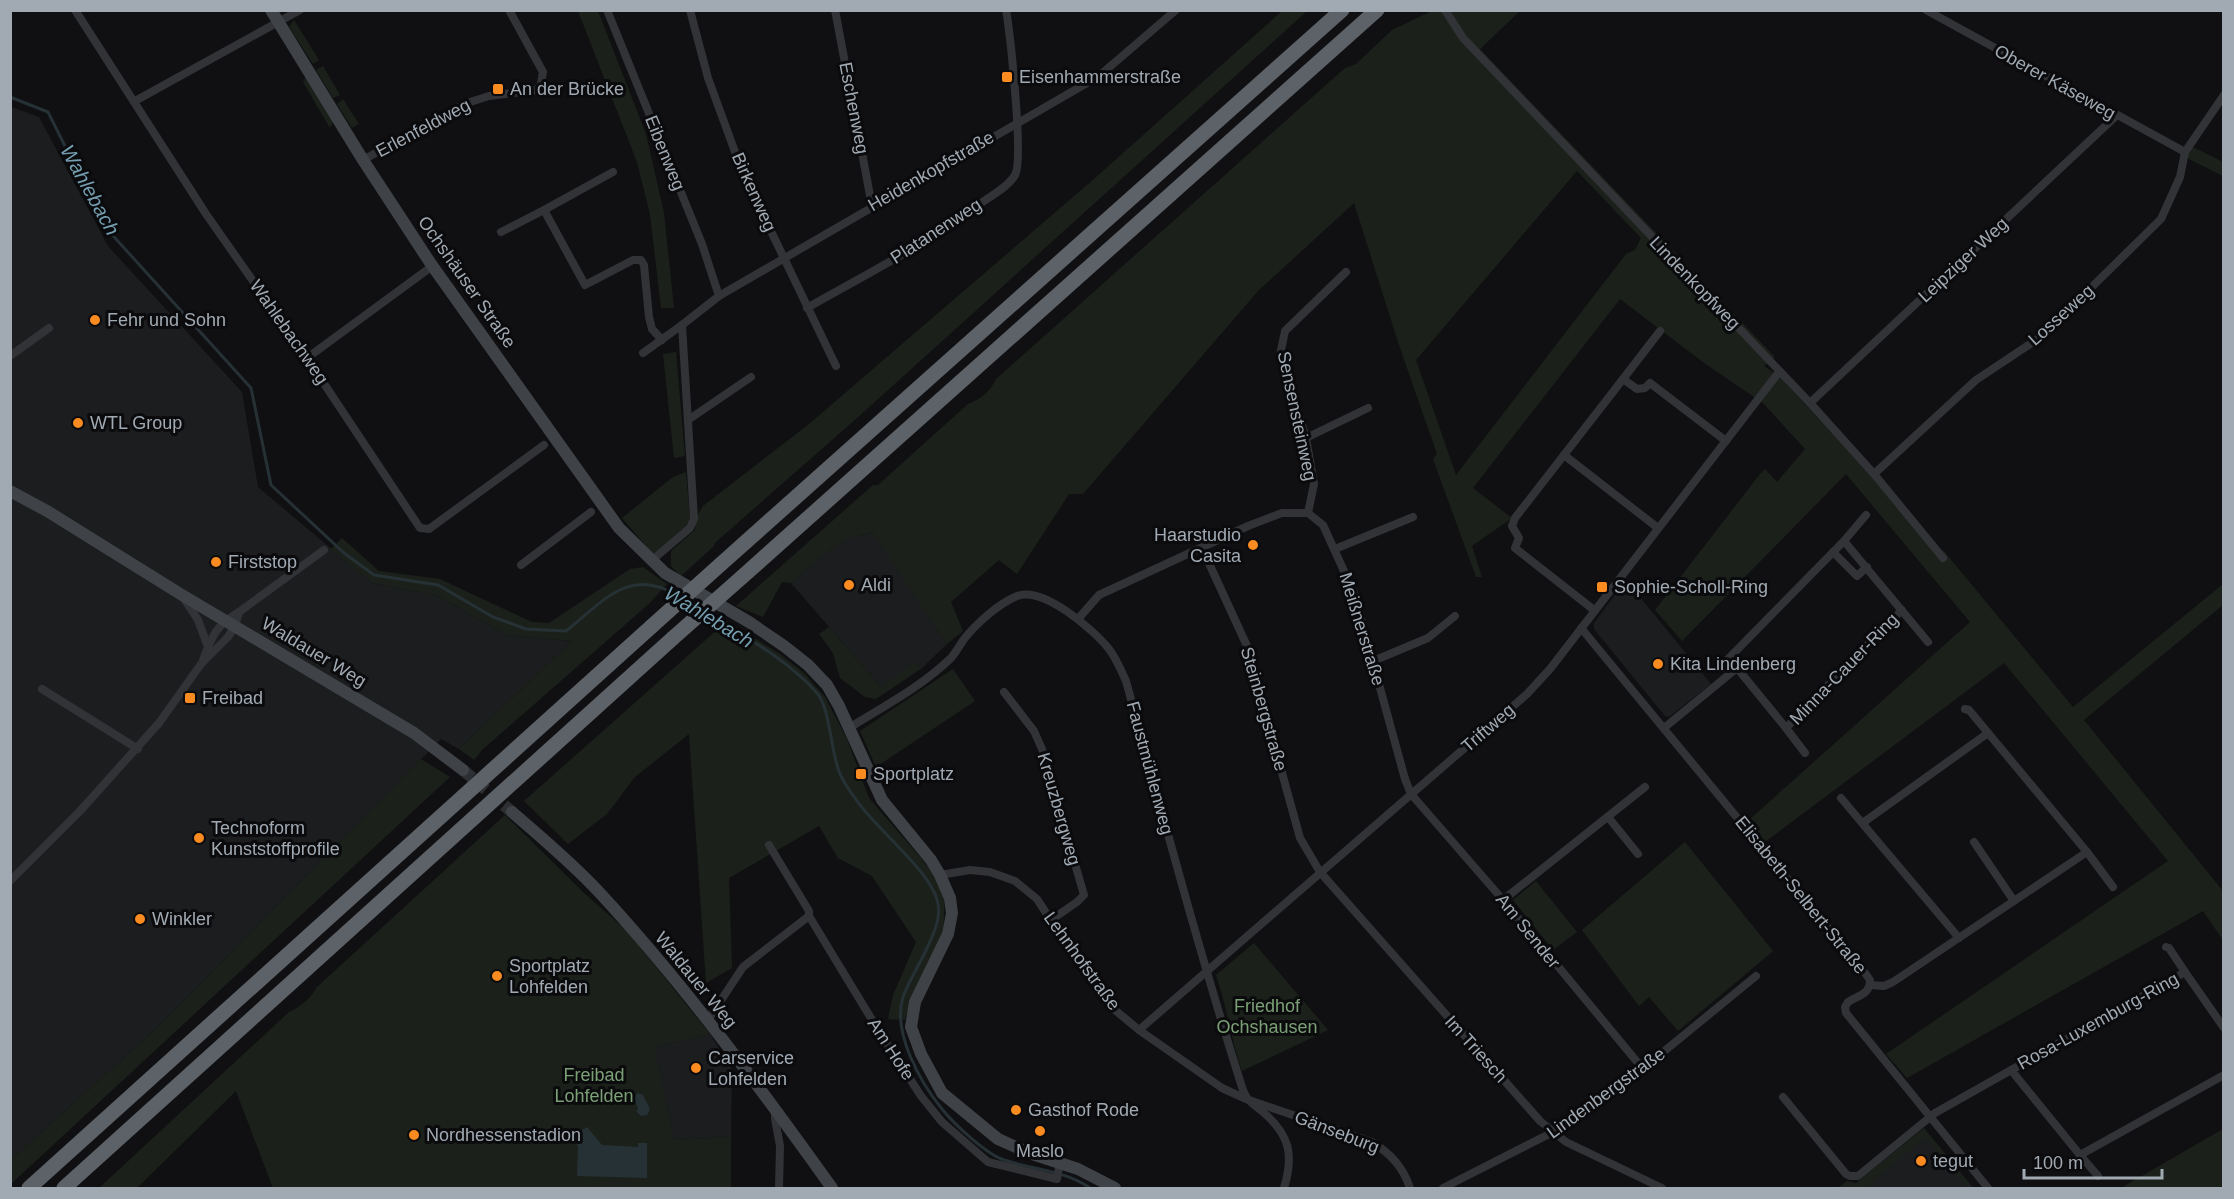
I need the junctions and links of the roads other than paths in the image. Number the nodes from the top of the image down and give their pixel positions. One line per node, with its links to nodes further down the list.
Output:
1 (75, 10): 16 (street, Wahlebachweg)
2 (271, 10): 14 (main road, Ochshäuser Straße)
3 (300, 10): 14 (street)
4 (509, 10): 20 (street, Erlenfeldweg)
5 (607, 10): 28 (street, Eibenweg)
6 (690, 10): 25 (street, Birkenweg)
7 (835, 10): 22 (street, Eschenweg)
8 (1006, 10): 18 (street)
9 (1176, 10): 18 (street, Heidenkopfstraße)
10 (1342, 10): 125 (highway, bridge)
11 (1377, 10): 126 (highway, bridge)
12 (1926, 10): 17 (street, Oberer Käseweg)
13 (1447, 11): 38 (street, Lindenkopfweg)
14 (278, 23): 16 (street); 20 (main road, Ochshäuser Straße)
15 (2223, 95): 19 (street, Losseweg)
16 (135, 101): 36 (street, Wahlebachweg)
17 (2116, 116): 19 (street, Oberer Käseweg); 41 (street, Leipziger Weg)
18 (1017, 122): 22 (street, Heidenkopfstraße); 29 (street, Platanenweg)
19 (2185, 153): 48 (street, Losseweg)
20 (363, 160): 61 (main road, Ochshäuser Straße)
21 (613, 172): 23 (street)
22 (872, 206): 25 (street, Heidenkopfstraße)
23 (544, 210): 24 (street); 33 (street)
24 (501, 232)
25 (784, 259): 28 (street, Heidenkopfstraße); 29 (street, Birkenweg)
26 (427, 270): 36 (street)
27 (1346, 272): 44 (street, Sensensteinweg)
28 (719, 296): 30 (street, Heidenkopfstraße)
29 (807, 308): 37 (street, Birkenweg)
30 (682, 326): 33 (street, Heidenkopfstraße); 43 (street)
31 (49, 328): 35 (street)
32 (1660, 331): 40 (street)
33 (662, 340): 34 (street, Heidenkopfstraße)
34 (644, 352)
35 (10, 356)
36 (307, 358): 46 (street, Wahlebachweg)
37 (836, 366)
38 (1779, 372): 41 (street, Lindenkopfweg); 45 (street, Triftweg)
39 (751, 377): 43 (street)
40 (1623, 379): 45 (street); 47 (street)
41 (1810, 404): 48 (street, Lindenkopfweg)
42 (1368, 408): 44 (street)
43 (688, 420): 61 (street)
44 (1306, 438): 51 (street, Sensensteinweg)
45 (1726, 441): 54 (street, Triftweg)
46 (544, 445)
47 (1564, 455): 54 (street); 66 (street)
48 (1874, 474): 60 (street, Lindenkopfweg)
49 (10, 491): 64 (main road, Waldauer Weg)
50 (591, 512): 62 (street)
51 (1308, 513): 56 (street); 57 (street, Meißnerstraße)
52 (1866, 515): 55 (street)
53 (1413, 517): 57 (street)
54 (1658, 528): 66 (street, Triftweg)
55 (1844, 541): 59 (street); 63 (street, Minna-Cauer-Ring)
56 (1202, 548): 68 (street); 96 (street, Steinbergstraße)
57 (1335, 549): 73 (street, Meißnerstraße)
58 (324, 550): 69 (street, Waldauer Weg)
59 (1833, 552): 63 (street); 75 (street)
60 (1943, 558)
61 (651, 561): 79 (main road, Ochshäuser Straße)
62 (521, 565)
63 (1867, 567): 65 (street, Minna-Cauer-Ring)
64 (182, 596): 69 (main road, Waldauer Weg); 72 (street)
65 (1902, 609): 71 (street, Minna-Cauer-Ring); 81 (street, Minna-Cauer-Ring)
66 (1594, 610): 70 (street, Triftweg)
67 (1455, 616): 73 (street)
68 (1077, 619): 79 (street, Faustmühlenweg); 106 (street, Faustmühlenweg)
69 (230, 623): 72 (street); 74 (street); 85 (main road, Waldauer Weg)
70 (1581, 628): 80 (street, Elisabeth-Selbert-Straße); 87 (street, Triftweg)
71 (1928, 642)
72 (208, 647): 74 (street)
73 (1373, 661): 87 (street, Meißnerstraße)
74 (201, 664): 83 (street)
75 (1737, 668): 80 (street); 81 (street, Minna-Cauer-Ring)
76 (42, 689): 83 (street)
77 (1004, 692): 103 (street, Kreuzbergweg)
78 (1965, 709): 82 (street)
79 (849, 728): 97 (main road, Ochshäuser Straße)
80 (1664, 728): 109 (street, Elisabeth-Selbert-Straße)
81 (1786, 728): 84 (street, Minna-Cauer-Ring)
82 (1988, 733): 91 (street); 94 (street)
83 (138, 749): 98 (street)
84 (1804, 753)
85 (463, 770)
86 (1645, 787): 90 (street)
87 (1411, 794): 96 (street, Triftweg); 100 (street, Am Sender)
88 (1841, 798): 91 (street)
89 (512, 812): 110 (main road, Waldauer Weg)
90 (1608, 817): 95 (street); 100 (street)
91 (1864, 822): 104 (street)
92 (1974, 842): 101 (street)
93 (769, 845): 102 (street, Am Hofe)
94 (2087, 852): 99 (street); 101 (street)
95 (1638, 854)
96 (1320, 872): 106 (street, Triftweg); 120 (street, Im Triesch)
97 (940, 875): 103 (street, Lehnhofstraße); 122 (main road, Ochshäuser Straße)
98 (12, 879)
99 (2114, 887)
100 (1503, 900): 113 (street, Am Sender)
101 (2014, 901): 104 (street)
102 (809, 916): 110 (street); 122 (street, Am Hofe)
103 (1051, 920): 112 (street, Lehnhofstraße)
104 (1959, 938): 109 (street)
105 (2166, 947): 107 (street, Rosa-Luxemburg-Ring)
106 (1206, 972): 112 (street, Triftweg); 117 (street, Faustmühlenweg)
107 (2185, 972): 111 (street, Rosa-Luxemburg-Ring); 114 (street, Rosa-Luxemburg-Ring)
108 (1756, 976): 113 (street, Lindenbergstraße)
109 (1870, 985): 119 (street, Elisabeth-Selbert-Straße)
110 (708, 1020): 118 (main road, Waldauer Weg)
111 (2223, 1028)
112 (1139, 1030): 117 (street, Lehnhofstraße)
113 (1643, 1069): 120 (street, Lindenbergstraße)
114 (2011, 1070): 119 (street, Rosa-Luxemburg-Ring); 121 (street, Rosa-Luxemburg-Ring)
115 (2223, 1075): 121 (street)
116 (1784, 1097): 119 (street, Rosa-Luxemburg-Ring)
117 (1246, 1098): 124 (street); 130 (street, Gänseburg)
118 (776, 1111): 127 (street); 128 (main road, Waldauer Weg)
119 (1930, 1118): 133 (street, Elisabeth-Selbert-Straße)
120 (1554, 1133): 131 (street, Lindenbergstraße); 132 (street, Im Triesch)
121 (2080, 1155): 123 (street, Rosa-Luxemburg-Ring)
122 (1059, 1169): 129 (main road, Ochshäuser Straße)
123 (2098, 1176)
124 (1285, 1184)
125 (29, 1188)
126 (64, 1188)
127 (779, 1188)
128 (832, 1188)
129 (1115, 1188)
130 (1410, 1188)
131 (1443, 1188)
132 (1662, 1188)
133 (1988, 1188)

